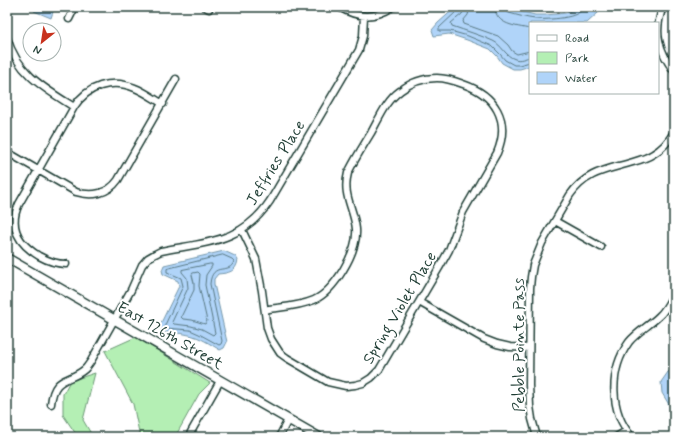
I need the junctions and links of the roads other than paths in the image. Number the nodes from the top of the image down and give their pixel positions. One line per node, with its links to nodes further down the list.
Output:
1 (75, 7): 6 (street)
2 (339, 7): 5 (street)
3 (393, 7): 5 (street)
4 (663, 7): 7 (street)
5 (364, 16): 18 (street, Jeffries Place)
6 (68, 19)
7 (659, 22)
8 (7, 39): 13 (street)
9 (659, 41): 10 (street)
10 (674, 71)
11 (176, 79): 12 (street)
12 (162, 104): 13 (street); 16 (street)
13 (74, 107): 16 (street)
14 (674, 132): 17 (street, Pebble Pointe Pass)
15 (7, 152): 16 (street)
16 (38, 170): 21 (street)
17 (555, 221): 19 (street); 26 (street, Pebble Pointe Pass)
18 (242, 230): 24 (street, Spring Violet Place); 25 (street, Jeffries Place)
19 (601, 247)
20 (7, 258): 25 (street, East 126th Street)
21 (66, 264)
22 (674, 293): 30 (street)
23 (419, 302): 24 (street, Spring Violet Place); 24 (street, Spring Violet Place); 26 (street)
24 (264, 310)
25 (114, 320): 27 (street, East 126th Street); 28 (street, Jeffries Place)
26 (530, 348): 34 (street, Pebble Pointe Pass)
27 (220, 381): 29 (street, East 126th Street); 31 (street)
28 (51, 404)
29 (288, 420): 32 (street); 33 (street, East 126th Street)
30 (626, 431): 35 (street); 36 (street)
31 (189, 437)
32 (279, 437)
33 (318, 437)
34 (537, 437)
35 (616, 437)
36 (632, 437)

